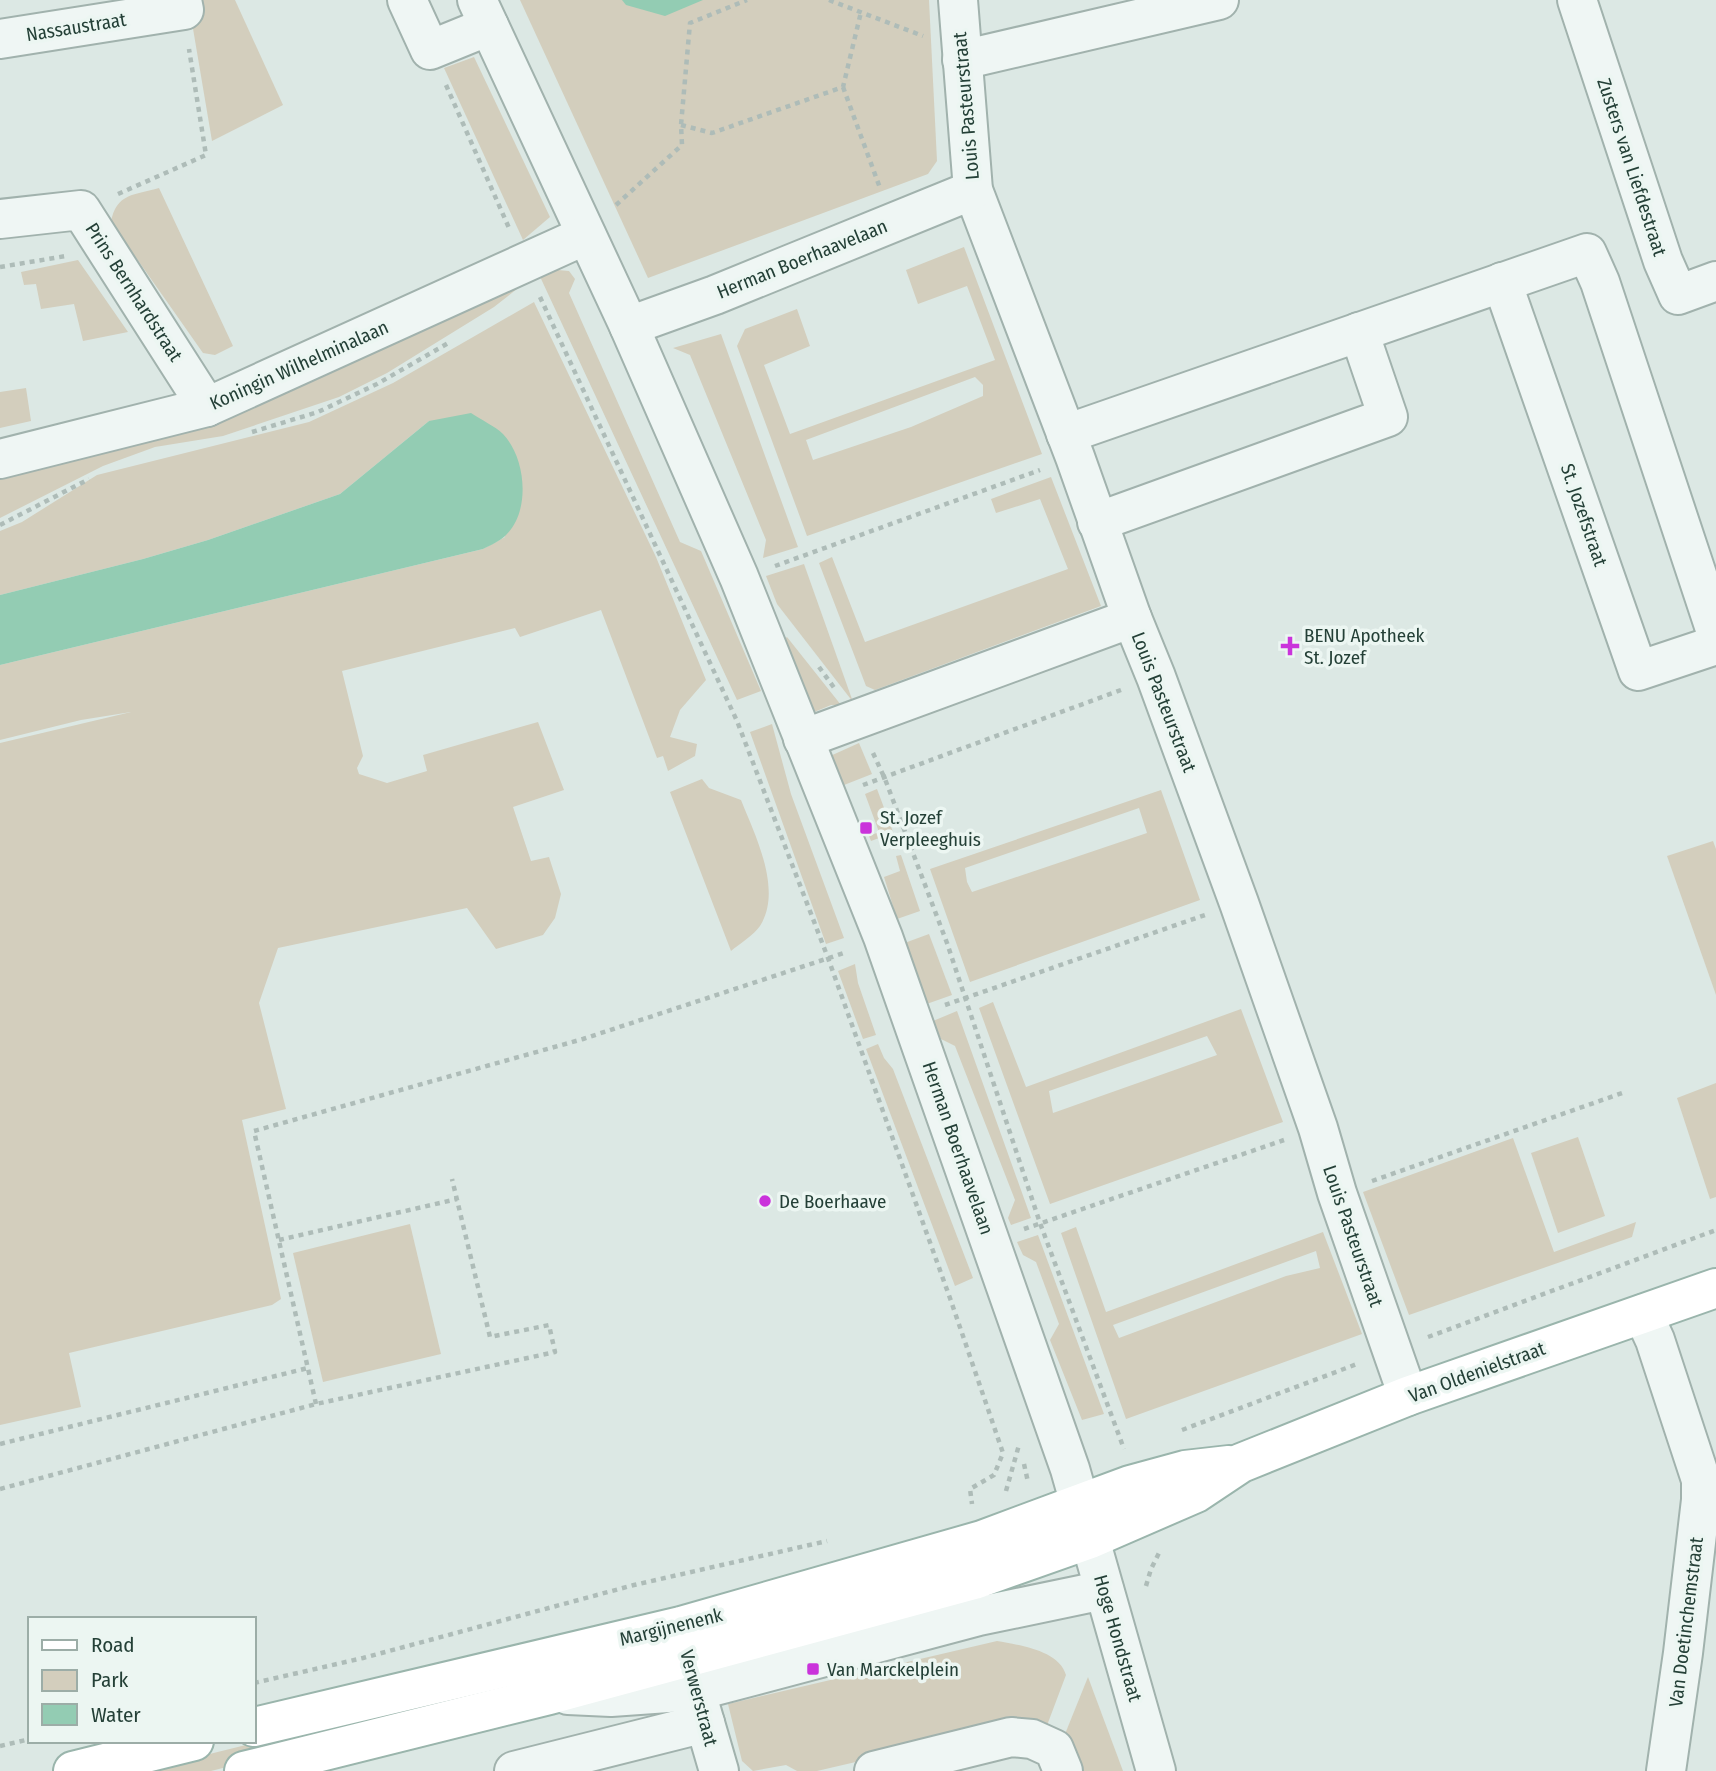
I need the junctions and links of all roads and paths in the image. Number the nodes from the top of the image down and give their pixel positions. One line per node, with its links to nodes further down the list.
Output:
1 (407, 0): 11 (street)
2 (747, 0): 14 (path)
3 (829, 0): 8 (path)
4 (958, 0): 12 (street, Louis Pasteurstraat)
5 (1219, 0): 12 (street)
6 (1577, 0): 23 (street, Zusters van Liefdestraat)
7 (183, 5): 10 (street, Nassaustraat); 16 (path)
8 (861, 12): 12 (path); 13 (path)
9 (483, 13): 11 (street, Herman Boerhaavelaan); 19 (street, Herman Boerhaavelaan)
10 (0, 39)
11 (430, 50): 21 (path)
12 (961, 55): 15 (street, Louis Pasteurstraat)
13 (843, 87): 14 (path); 18 (path)
14 (681, 125): 19 (path)
15 (973, 190): 18 (street, Herman Boerhaavelaan); 28 (street, Louis Pasteurstraat)
16 (81, 210): 17 (street, Prins Bernhardstraat); 20 (street, Prins Bernhardstraat)
17 (0, 219)
18 (893, 222): 25 (street, Herman Boerhaavelaan)
19 (598, 223): 21 (street, Koningin Wilhelminalaan); 25 (street, Herman Boerhaavelaan)
20 (104, 250): 22 (path); 27 (street, Prins Bernhardstraat)
21 (524, 263): 27 (street, Koningin Wilhelminalaan); 43 (path)
22 (0, 267)
23 (1716, 281)
24 (1502, 282): 26 (street); 33 (street); 34 (street, St. Jozefstraat)
25 (629, 326): 31 (street, Herman Boerhaavelaan)
26 (1359, 332): 28 (street); 30 (street)
27 (207, 407): 29 (street, Koningin Wilhelminalaan)
28 (1071, 446): 30 (street, Louis Pasteurstraat); 31 (path)
29 (0, 459)
30 (1097, 522): 32 (street, Louis Pasteurstraat)
31 (739, 577): 38 (street, Herman Boerhaavelaan)
32 (1132, 618): 36 (street, Louis Pasteurstraat); 37 (street)
33 (1716, 632)
34 (1716, 645)
35 (815, 662): 37 (path)
36 (1156, 677): 39 (path); 41 (street, Louis Pasteurstraat)
37 (856, 718): 38 (street); 39 (path)
38 (803, 739): 40 (street, Herman Boerhaavelaan)
39 (885, 779): 40 (path); 44 (path)
40 (825, 796): 66 (street, Herman Boerhaavelaan)
41 (1239, 903): 44 (path); 46 (street, Louis Pasteurstraat)
42 (854, 949): 43 (path)
43 (828, 958): 51 (path); 65 (path)
44 (965, 998): 50 (path)
45 (1625, 1092): 48 (path)
46 (1318, 1128): 48 (street, Louis Pasteurstraat); 50 (path)
47 (452, 1178): 49 (path)
48 (1337, 1193): 55 (street, Louis Pasteurstraat)
49 (457, 1199): 51 (path); 56 (path)
50 (1040, 1223): 60 (path)
51 (279, 1240): 54 (path)
52 (1716, 1288): 53 (main road, Van Oldenielstraat)
53 (1643, 1314): 55 (main road, Van Oldenielstraat); 72 (street, Van Doetinchemstraat)
54 (308, 1368): 56 (path); 57 (path)
55 (1408, 1396): 59 (main road, Van Oldenielstraat)
56 (316, 1404): 62 (path)
57 (0, 1444)
58 (1019, 1444): 63 (path)
59 (1241, 1463): 60 (main road, Van Oldenielstraat); 66 (main road, Van Oldenielstraat)
60 (1130, 1485): 66 (main road, Van Oldenielstraat)
61 (1029, 1486): 66 (path)
62 (0, 1489)
63 (1017, 1490)
64 (983, 1501): 65 (path)
65 (972, 1504): 67 (path)
66 (1081, 1504): 71 (street, Hoge Hondstraat); 73 (main road, Margijnenenk)
67 (959, 1508)
68 (830, 1540): 74 (path)
69 (1163, 1546): 70 (path)
70 (1146, 1586)
71 (1104, 1590): 73 (street, Margijnenenk); 85 (street, Hoge Hondstraat)
72 (1700, 1655): 86 (street, Van Doetinchemstraat)
73 (692, 1674): 75 (main road, Margijnenenk); 80 (main road, Margijnenenk); 81 (street, Margijnenenk); 82 (street, Verwerstraat)
74 (256, 1683)
75 (256, 1727)
76 (28, 1739): 78 (path)
77 (186, 1743): 79 (main road)
78 (0, 1746)
79 (73, 1771)
80 (244, 1771)
81 (514, 1771)
82 (719, 1771)
83 (874, 1771): 84 (street)
84 (1063, 1771)
85 (1156, 1771)
86 (1666, 1771)

